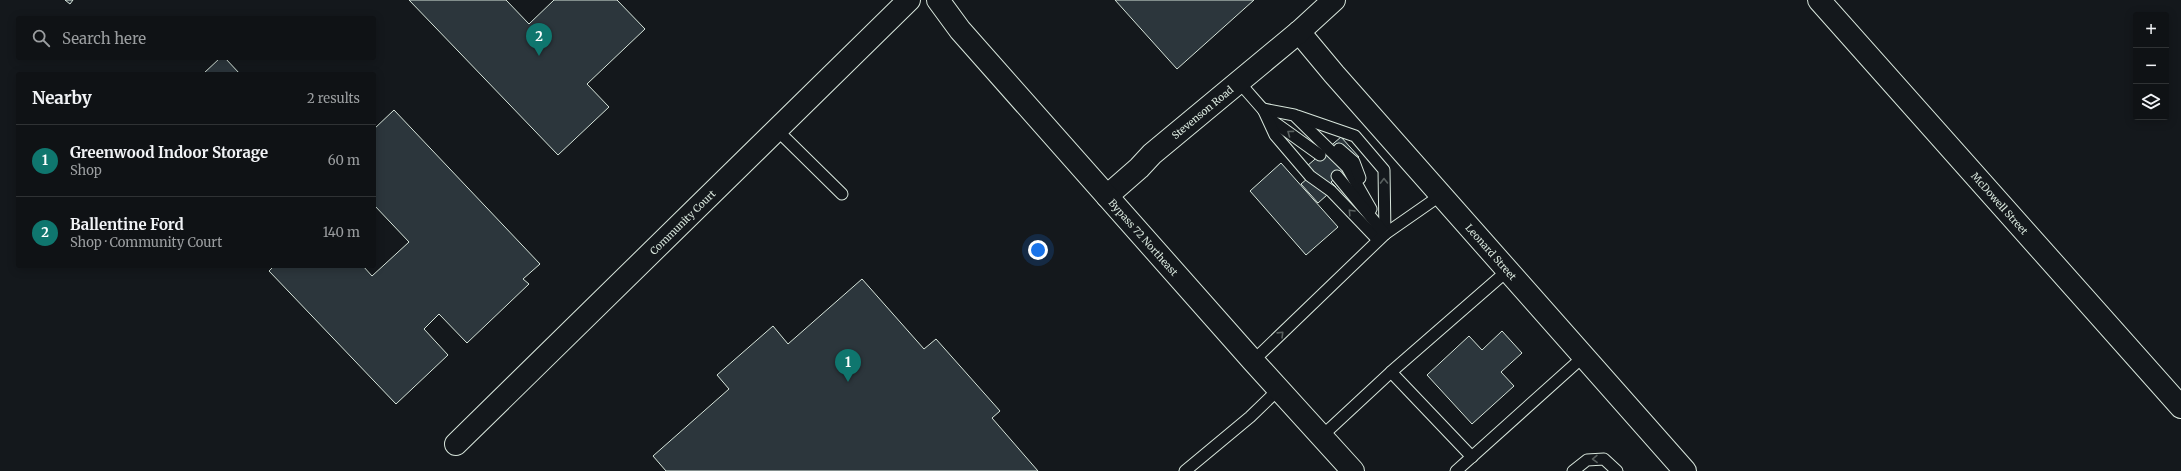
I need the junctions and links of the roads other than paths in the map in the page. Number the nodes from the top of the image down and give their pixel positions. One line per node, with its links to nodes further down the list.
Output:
1 (909, 0): 9 (main road, Community Court)
2 (938, 0): 14 (main road, Bypass 72 Northeast)
3 (1334, 0): 5 (main road, Stevenson Road)
4 (1819, 0): 21 (main road, McDowell Street)
5 (1299, 32): 6 (main road, Stevenson Road); 13 (main road, Leonard Street)
6 (1238, 81): 7 (lane); 14 (main road, Stevenson Road)
7 (1263, 109): 8 (lane); 10 (lane, one-way to 7); 15 (lane, one-way to 7)
8 (1294, 115): 15 (lane); 15 (lane, one-way to 8)
9 (776, 130): 12 (lane); 23 (main road, Community Court)
10 (1320, 155)
11 (1337, 176): 15 (lane)
12 (842, 194)
13 (1441, 195): 15 (lane); 16 (main road, Leonard Street)
14 (1107, 196): 18 (main road, Bypass 72 Northeast)
15 (1381, 237): 18 (lane, one-way to 15)
16 (1507, 271): 17 (main road, Leonard Street); 19 (lane)
17 (1583, 357): 24 (lane); 30 (main road, Leonard Street)
18 (1254, 361): 20 (main road, Bypass 72 Northeast)
19 (1391, 372): 22 (lane); 24 (lane)
20 (1279, 389): 22 (main road, Bypass 72 Northeast); 25 (lane)
21 (2181, 407)
22 (1322, 436): 26 (main road, Bypass 72 Northeast)
23 (456, 444)
24 (1472, 458): 27 (lane)
25 (1185, 471)
26 (1354, 471)
27 (1456, 471)
28 (1573, 471): 29 (lane, one-way to 28)
29 (1617, 471)
30 (1685, 471)

